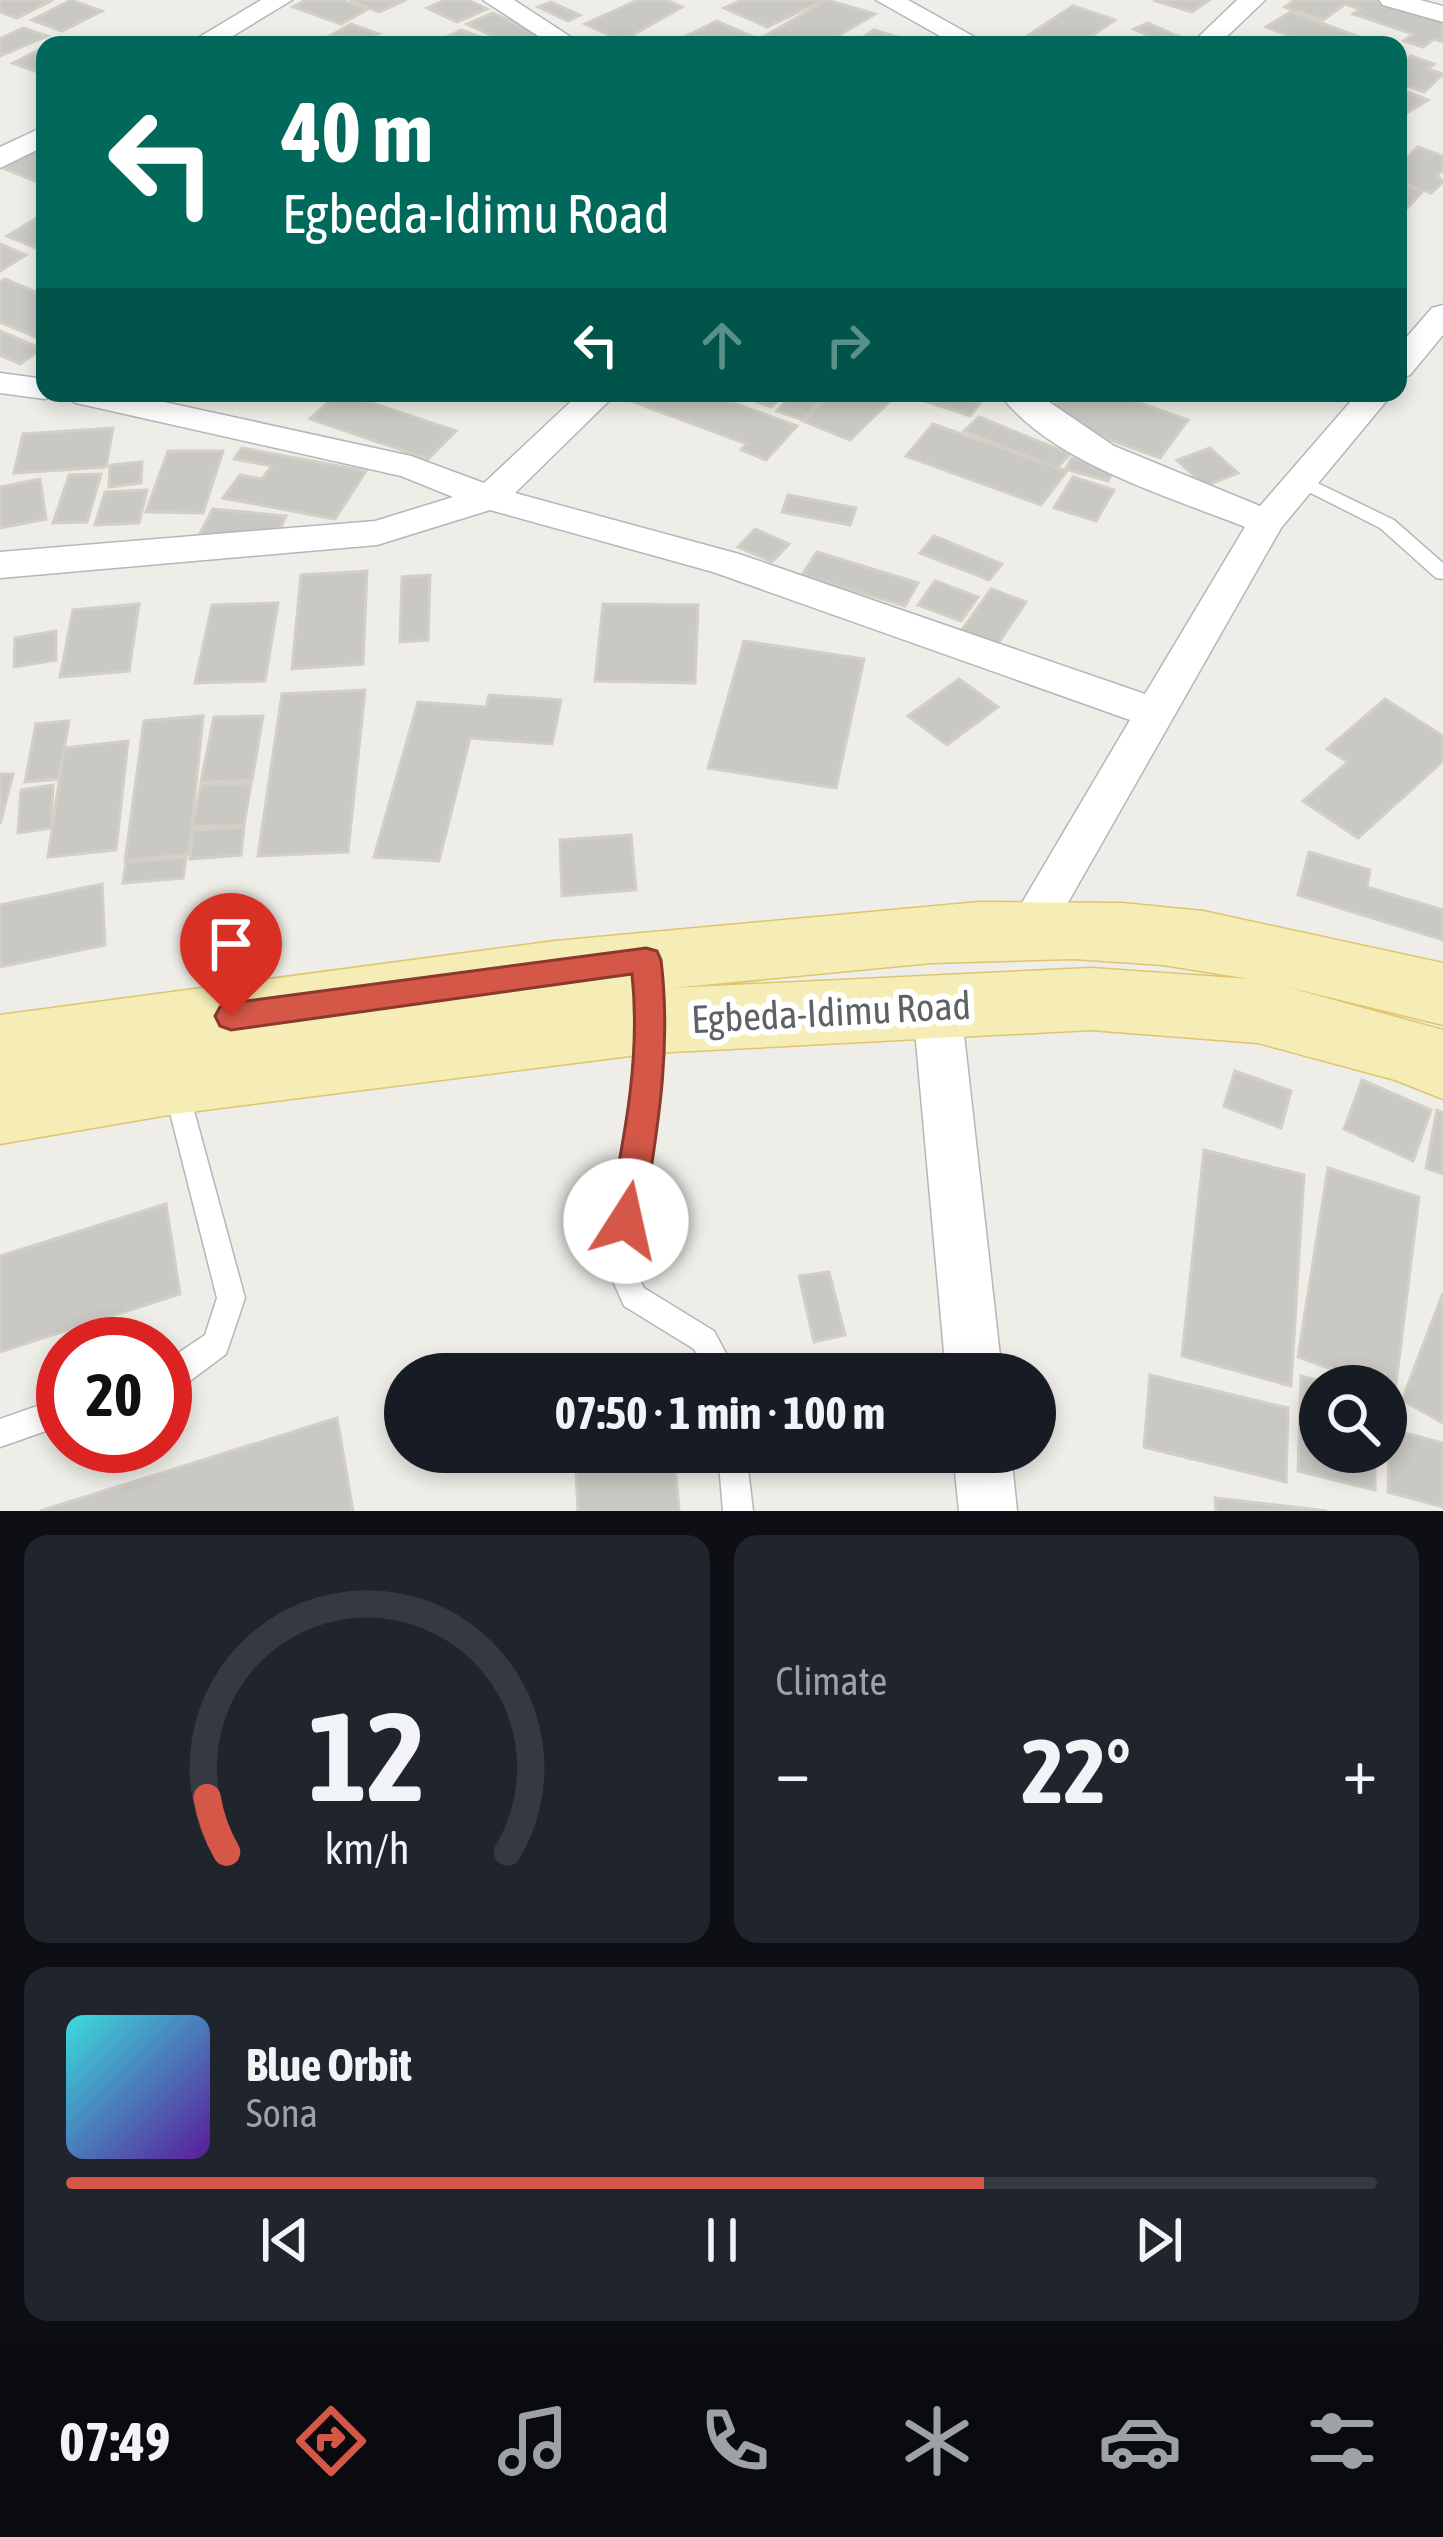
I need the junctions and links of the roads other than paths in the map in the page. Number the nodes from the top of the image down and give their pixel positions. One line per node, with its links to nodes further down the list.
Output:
1 (279, 0): 7 (street)
2 (496, 0): 8 (street)
3 (889, 0): 9 (street)
4 (1252, 0): 10 (street)
5 (1392, 0): 6 (street)
6 (1443, 14)
7 (215, 36)
8 (554, 36)
9 (959, 36)
10 (1213, 36)
11 (36, 139): 12 (street)
12 (0, 159)
13 (1443, 315): 14 (street)
14 (1407, 357)
15 (0, 382): 16 (street)
16 (36, 388)
17 (120, 402): 22 (street)
18 (590, 402): 22 (street)
19 (1024, 402): 23 (street)
20 (1368, 402): 21 (street)
21 (1301, 481): 23 (street); 25 (lane)
22 (489, 498): 24 (street); 26 (street)
23 (1266, 522): 26 (street)
24 (0, 565)
25 (1443, 573)
26 (1158, 714): 27 (street)
27 (1029, 930): 28 (main road, Egbeda-Idimu Road); 29 (main road, Egbeda-Idimu Road)
28 (649, 990): 30 (main road, Egbeda-Idimu Road); 31 (main road, Egbeda-Idimu Road); 33 (main road, Egbeda-Idimu Road); 35 (lane)
29 (1443, 994)
30 (937, 1008): 32 (main road, Egbeda-Idimu Road); 36 (street)
31 (0, 1048)
32 (1443, 1066)
33 (174, 1080): 34 (main road, Egbeda-Idimu Road); 37 (lane)
34 (0, 1109)
35 (711, 1353)
36 (972, 1353)
37 (192, 1363)
38 (36, 1420): 39 (lane)
39 (0, 1433)
40 (734, 1473): 42 (lane)
41 (984, 1473): 43 (street)
42 (738, 1511)
43 (988, 1511)

